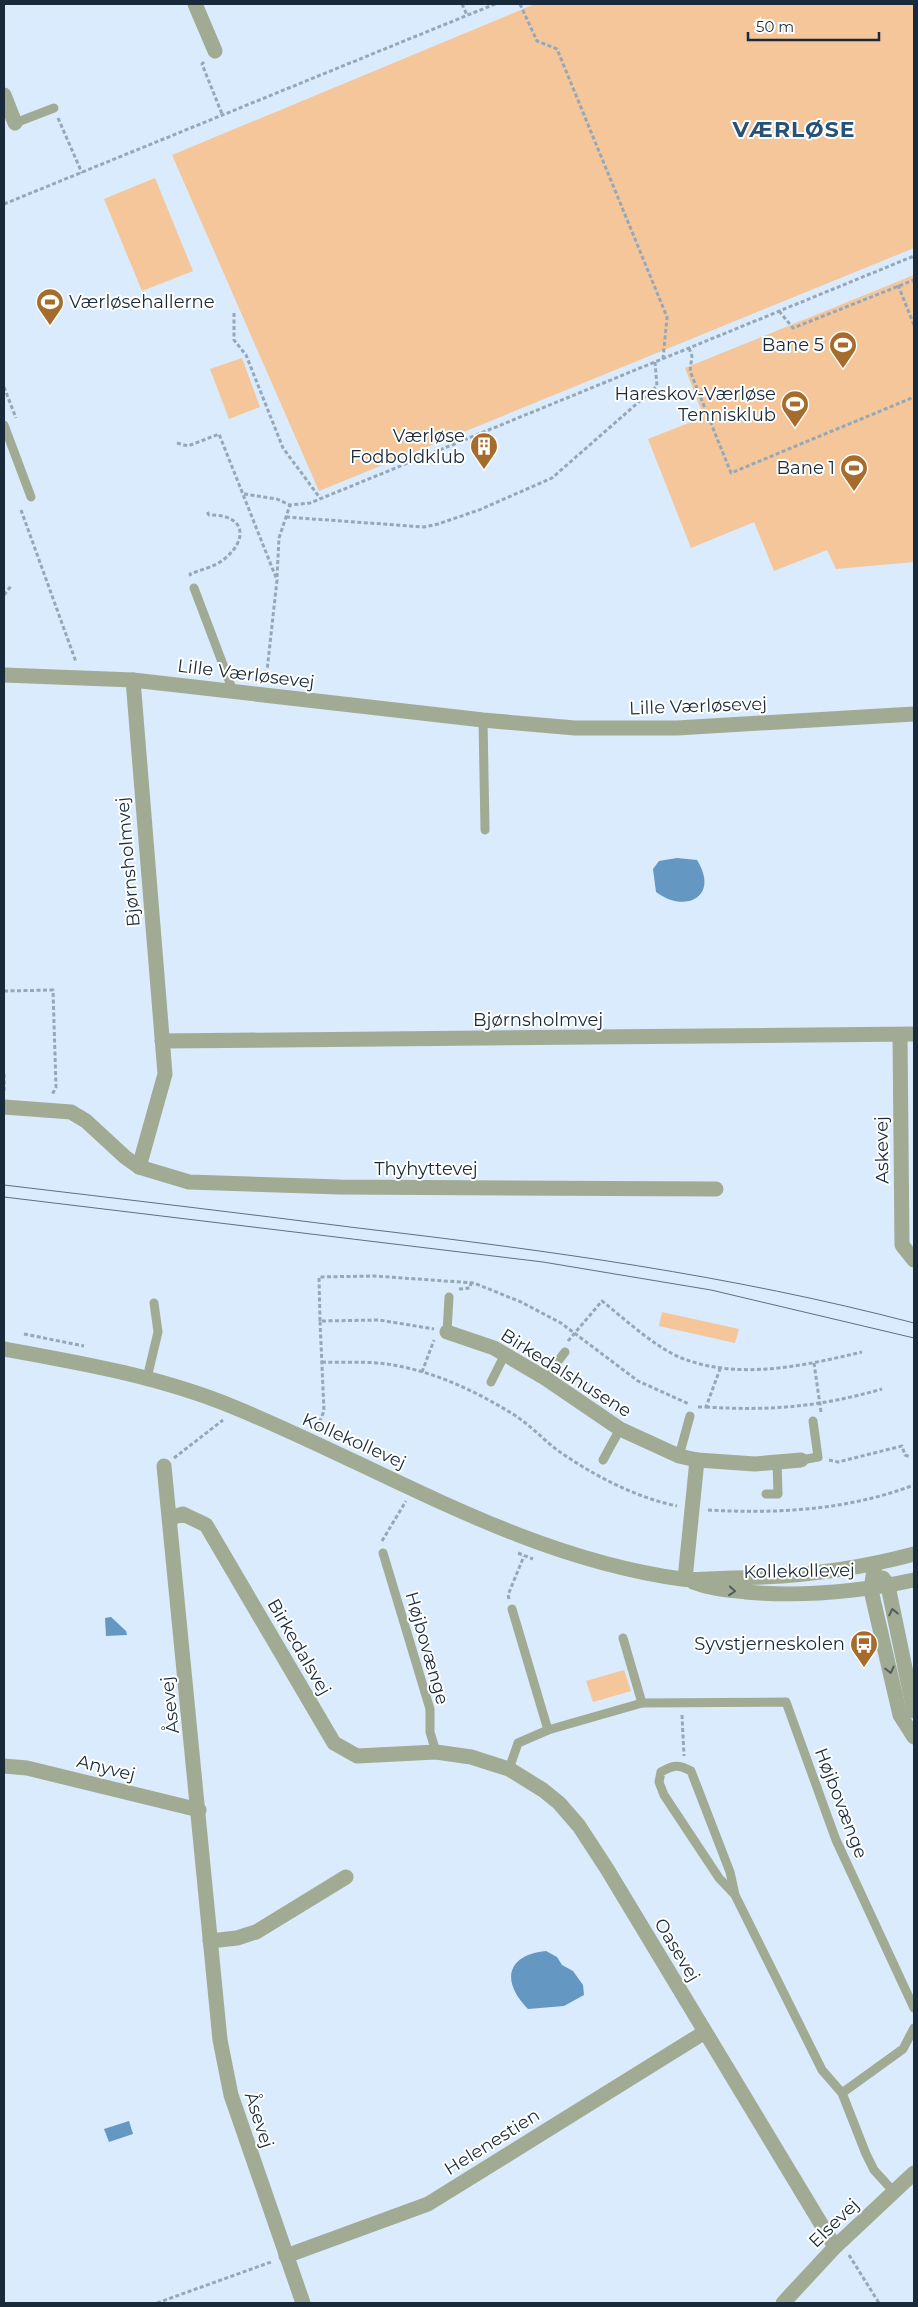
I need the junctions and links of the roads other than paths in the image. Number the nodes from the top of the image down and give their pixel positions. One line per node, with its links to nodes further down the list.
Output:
1 (195, 4): 2 (street)
2 (215, 51)
3 (4, 95): 5 (street)
4 (54, 108): 5 (lane)
5 (15, 123)
6 (4, 425): 7 (lane)
7 (31, 497)
8 (194, 588): 11 (lane)
9 (4, 675): 10 (street, Lille Værløsevej)
10 (133, 680): 11 (street, Lille Værløsevej); 16 (street, Bjørnsholmvej)
11 (233, 691): 13 (street, Lille Værløsevej)
12 (914, 714): 13 (street, Lille Værløsevej)
13 (483, 720): 14 (lane)
14 (485, 830)
15 (907, 1035): 16 (street, Bjørnsholmvej); 20 (street, Askevej)
16 (162, 1042): 18 (street, Bjørnsholmvej)
17 (4, 1107): 18 (street, Thyhyttevej)
18 (139, 1166): 19 (street, Thyhyttevej)
19 (716, 1189)
20 (914, 1260)
21 (449, 1296): 23 (lane, Birkedalshusene)
22 (154, 1303): 27 (lane)
23 (446, 1332): 26 (street, Birkedalshusene)
24 (4, 1349): 27 (street, Kollekollevej)
25 (566, 1352): 28 (lane)
26 (505, 1354): 28 (street, Birkedalshusene); 29 (lane)
27 (147, 1378): 44 (street, Kollekollevej)
28 (545, 1378): 32 (street, Birkedalshusene)
29 (491, 1382)
30 (690, 1416): 33 (lane)
31 (813, 1421): 36 (lane)
32 (620, 1429): 33 (street, Birkedalshusene); 34 (lane)
33 (679, 1456): 35 (street, Birkedalshusene)
34 (603, 1460)
35 (697, 1460): 37 (street, Birkedalshusene); 44 (street)
36 (801, 1460): 37 (street, Birkedalshusene)
37 (777, 1462): 39 (lane)
38 (164, 1466): 40 (street, Åsevej)
39 (766, 1494)
40 (170, 1518): 54 (street, Birkedalsvej); 57 (street, Åsevej)
41 (383, 1553): 54 (lane, Højbovænge)
42 (914, 1554): 43 (street, Kollekollevej)
43 (875, 1564): 44 (street, Kollekollevej); 46 (street); 47 (street)
44 (685, 1579): 47 (street, Kollekollevej, one-way to 47)
45 (914, 1580): 46 (street, Kollekollevej)
46 (888, 1586): 47 (street, Kollekollevej); 51 (street, one-way to 46)
47 (871, 1588): 53 (street, one-way to 53)
48 (512, 1609): 52 (lane)
49 (623, 1638): 50 (lane)
50 (642, 1703): 52 (lane, Højbovænge); 61 (lane, Højbovænge)
51 (914, 1713): 53 (street)
52 (548, 1730): 56 (lane, Højbovænge)
53 (914, 1739)
54 (429, 1753): 56 (street, Oasevej)
55 (4, 1766): 57 (street, Anyvej)
56 (509, 1769): 63 (street, Oasevej)
57 (199, 1810): 60 (street, Åsevej)
58 (346, 1877): 60 (street)
59 (735, 1895): 59 (lane); 64 (lane)
60 (210, 1941): 68 (street, Åsevej)
61 (914, 2008)
62 (914, 2028): 64 (lane)
63 (705, 2032): 67 (street, Oasevej); 68 (street, Helenestien)
64 (842, 2093): 66 (lane)
65 (914, 2173): 66 (street, Elsevej)
66 (894, 2192): 67 (street, Elsevej)
67 (835, 2248): 70 (street, Elsevej)
68 (286, 2256): 69 (street, Åsevej)
69 (303, 2303)
70 (782, 2303)

